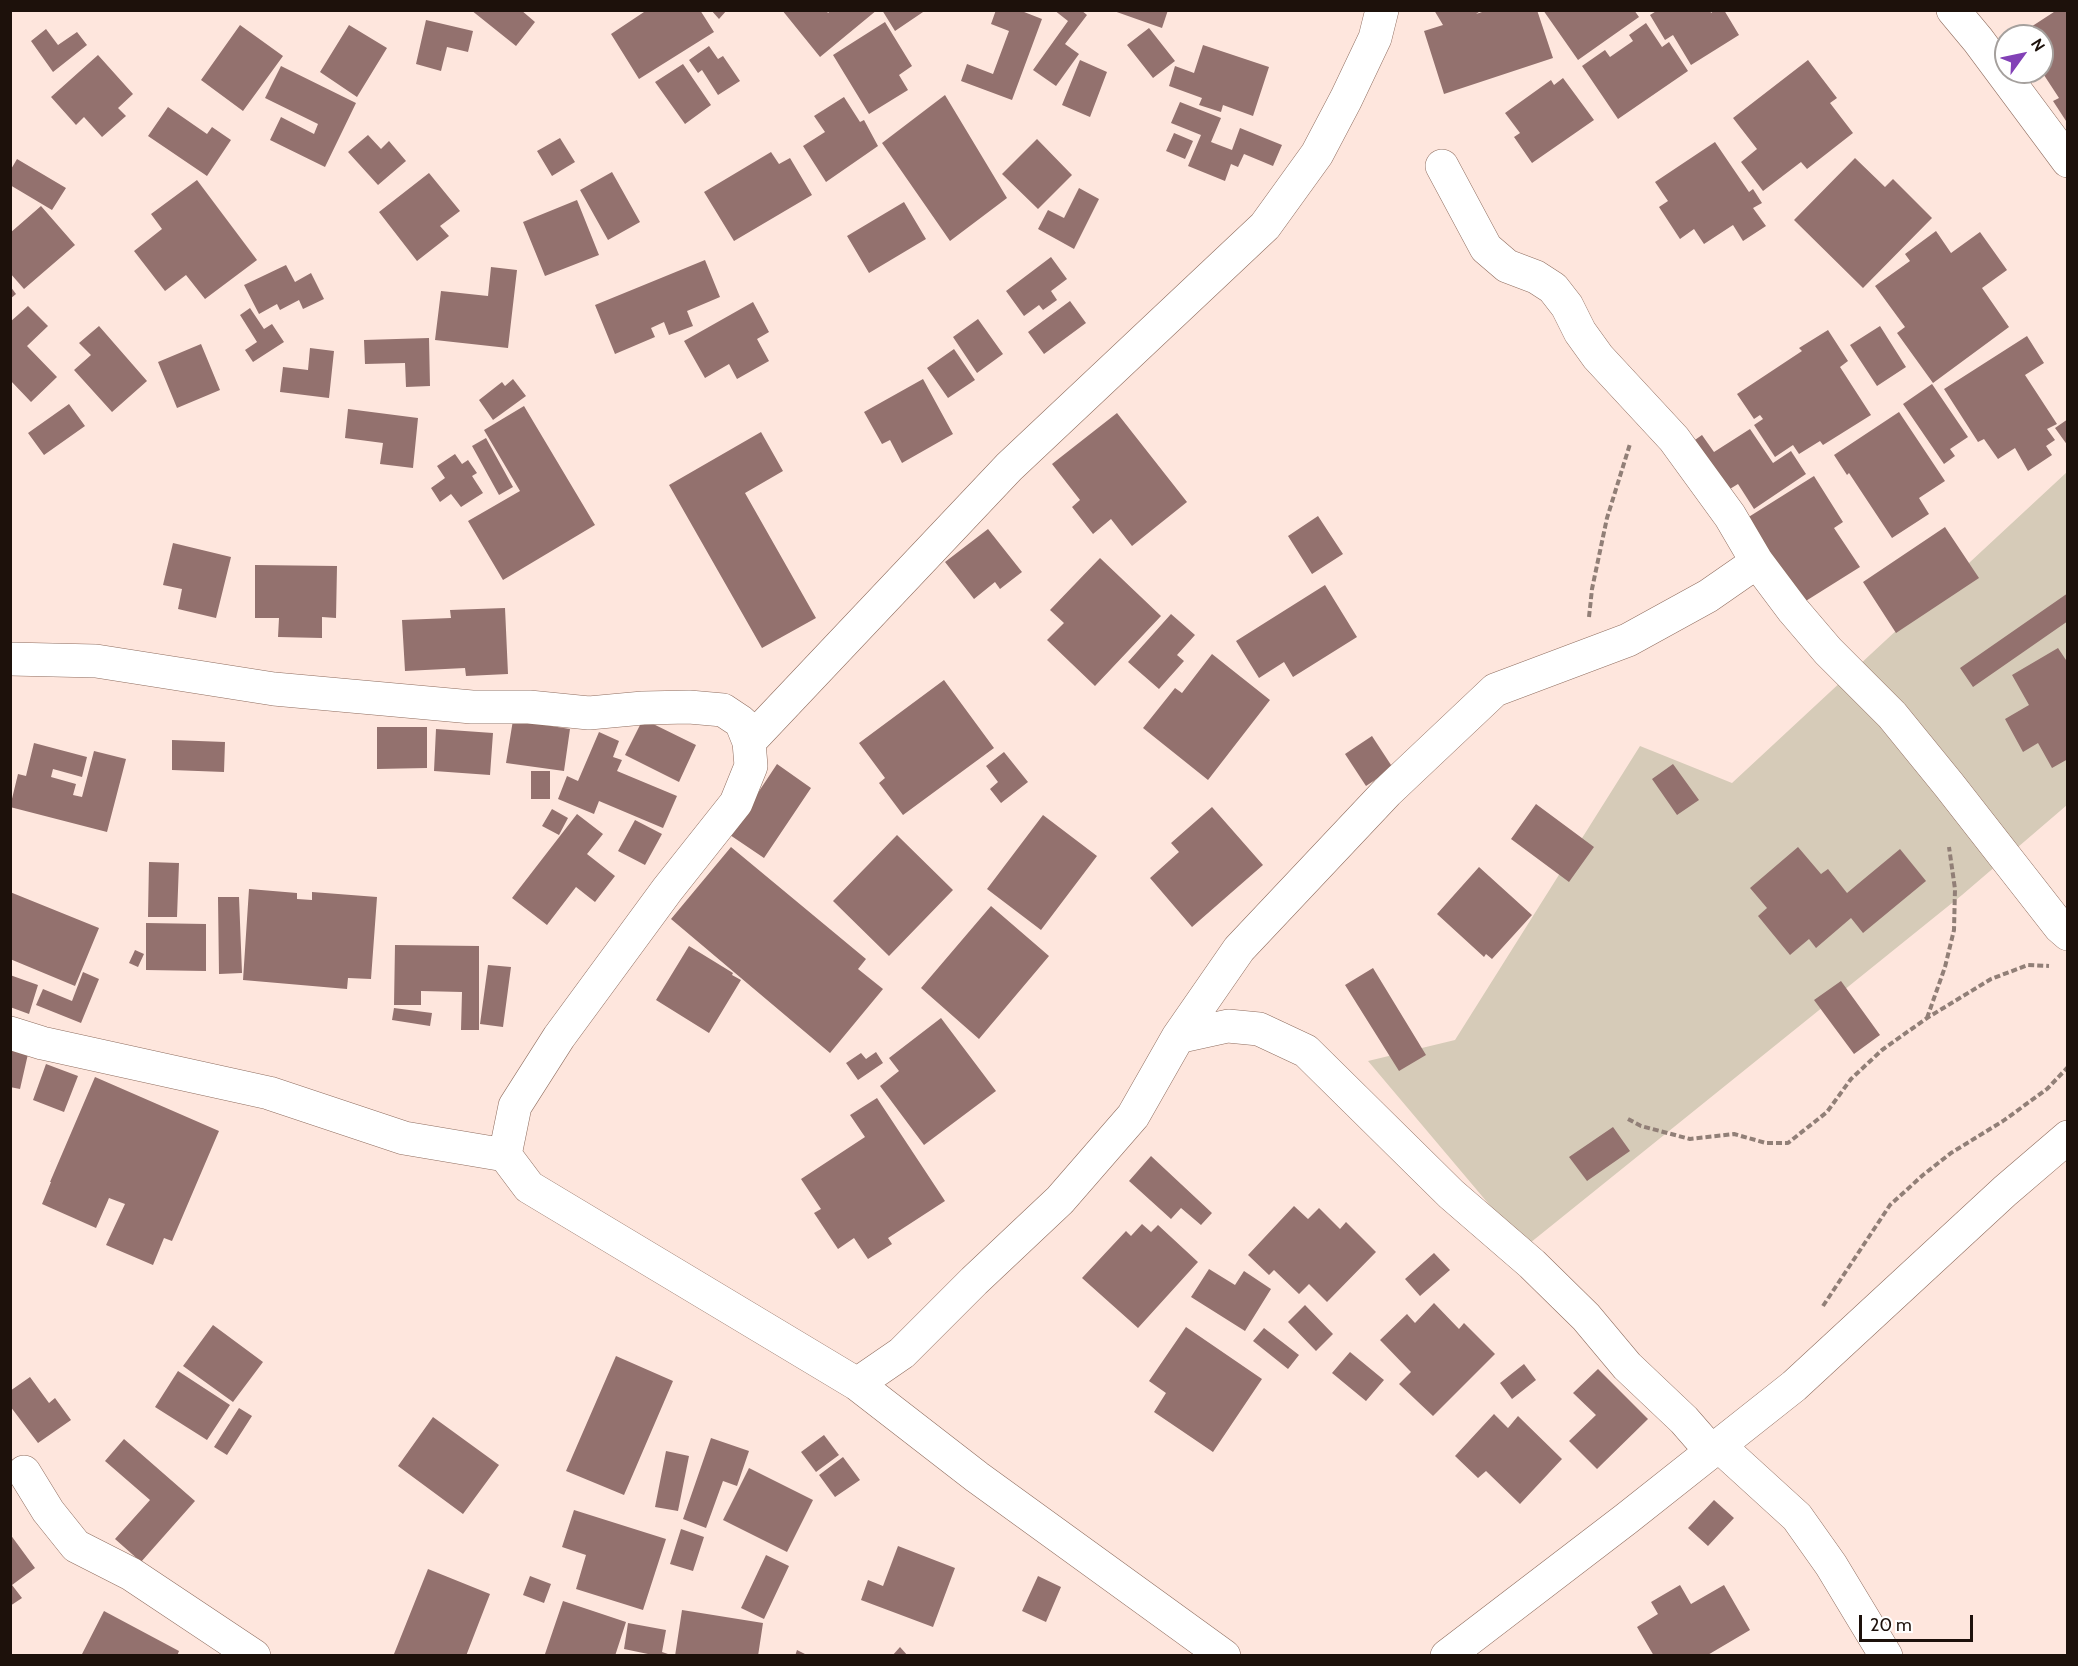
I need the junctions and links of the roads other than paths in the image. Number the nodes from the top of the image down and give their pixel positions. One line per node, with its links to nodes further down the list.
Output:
1 (1382, 10): 7 (street)
2 (1953, 10): 3 (street)
3 (2067, 160)
4 (1442, 166): 5 (street)
5 (1757, 562): 8 (street); 10 (street)
6 (10, 659): 7 (street)
7 (749, 742): 12 (street)
8 (2067, 934)
9 (10, 1033): 12 (street)
10 (1178, 1037): 13 (street); 14 (street)
11 (2067, 1137): 14 (street)
12 (505, 1155): 13 (street)
13 (857, 1384): 17 (street)
14 (1715, 1448): 18 (street); 19 (street)
15 (24, 1472): 16 (street)
16 (254, 1656)
17 (1224, 1656)
18 (1447, 1656)
19 (1886, 1656)

